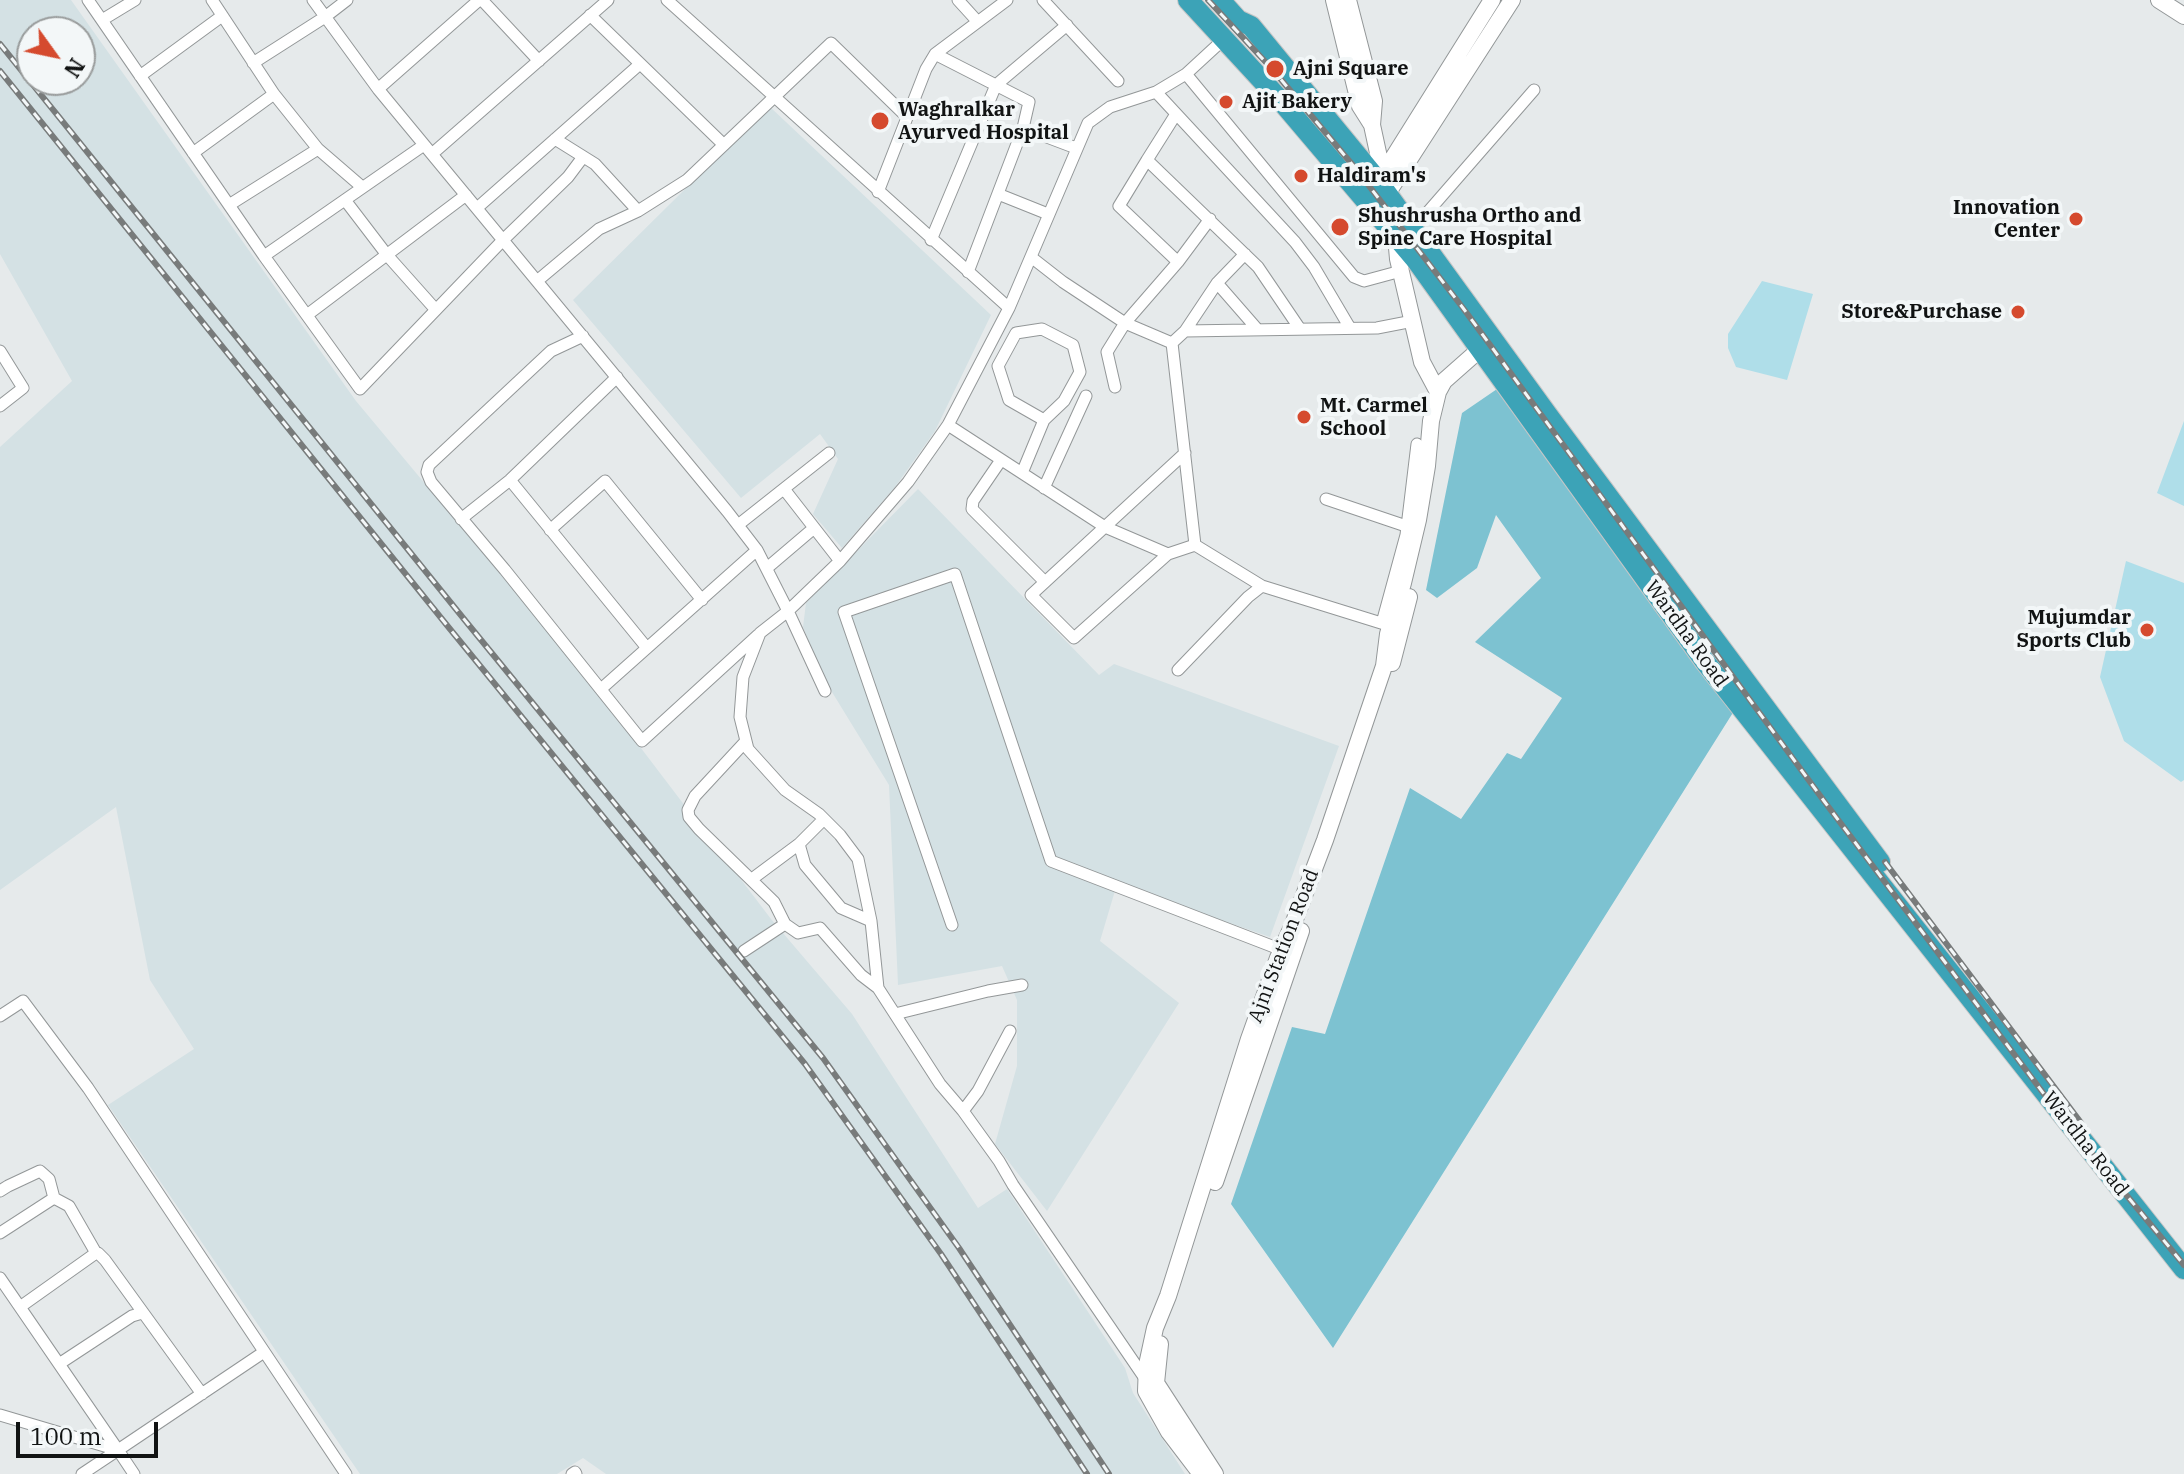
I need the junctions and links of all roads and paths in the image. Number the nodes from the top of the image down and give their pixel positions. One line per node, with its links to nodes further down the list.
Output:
1 (88, 0): 24 (street)
2 (135, 0): 24 (street)
3 (212, 0): 21 (street)
4 (313, 0): 23 (street)
5 (347, 0): 23 (street)
6 (480, 0): 29 (street); 36 (street)
7 (608, 0): 20 (street)
8 (667, 0): 40 (street)
9 (958, 0): 25 (street)
10 (1007, 0): 25 (street)
11 (1043, 0): 26 (street)
12 (1188, 0): 27 (highway, Wardha Road)
13 (1492, 0): 52 (main road)
14 (1512, 0): 52 (main road)
15 (2159, 0): 22 (main road)
16 (2175, 0): 19 (main road)
17 (1348, 1): 53 (main road)
18 (1226, 4): 53 (highway, Wardha Road)
19 (2184, 6)
20 (590, 15): 29 (street); 31 (street)
21 (222, 16): 30 (street); 33 (street)
22 (2184, 16)
23 (325, 17): 30 (street); 36 (street)
24 (102, 20): 33 (street)
25 (978, 22): 28 (street)
26 (1067, 25): 34 (street); 35 (street)
27 (1224, 39): 32 (street); 64 (highway, Wardha Road)
28 (935, 54): 35 (street); 42 (street)
29 (539, 61): 48 (street)
30 (253, 63): 39 (street)
31 (640, 64): 44 (street); 45 (street)
32 (1186, 74): 38 (street); 72 (street)
33 (140, 76): 49 (street)
34 (1118, 81)
35 (996, 85): 43 (street); 66 (street)
36 (378, 89): 48 (street)
37 (1534, 90): 64 (street)
38 (1156, 92): 41 (street); 46 (street)
39 (274, 94): 47 (street); 49 (street)
40 (773, 97): 42 (street); 45 (street); 55 (street)
41 (1176, 114): 51 (street); 81 (street)
42 (907, 117): 55 (street)
43 (1023, 128): 46 (street); 56 (street)
44 (555, 139): 50 (street); 60 (street)
45 (724, 145): 61 (street)
46 (1076, 148): 62 (street)
47 (318, 149): 54 (street); 59 (street)
48 (428, 149): 54 (street); 57 (street)
49 (193, 153): 59 (street)
50 (583, 157): 61 (street); 65 (street)
51 (1147, 160): 63 (street); 71 (street)
52 (1401, 160): 53 (main road)
53 (1380, 184): 64 (highway, Wardha Road)
54 (362, 187): 58 (street)
55 (878, 192): 66 (street)
56 (998, 194): 62 (street); 73 (street)
57 (466, 195): 60 (street); 68 (street)
58 (345, 200): 68 (street); 69 (street)
59 (229, 205): 69 (street)
60 (477, 208): 65 (street)
61 (638, 211): 74 (street)
62 (1048, 214): 70 (street)
63 (1210, 219): 67 (street); 71 (street)
64 (1405, 232): 72 (main road); 89 (highway, Wardha Road)
65 (503, 240): 74 (street); 77 (street)
66 (931, 240): 73 (street)
67 (1245, 254): 75 (street); 82 (street)
68 (387, 255): 77 (street); 78 (street)
69 (264, 256): 78 (street)
70 (1031, 257): 76 (street); 80 (street)
71 (1178, 262): 80 (street)
72 (1401, 271): 79 (main road)
73 (968, 272): 76 (street)
74 (537, 281): 85 (street)
75 (1217, 283): 83 (street); 84 (street)
76 (1009, 308): 86 (street)
77 (436, 310): 78 (street)
78 (307, 315)
79 (1413, 321): 81 (street); 94 (main road)
80 (1125, 323): 87 (street); 92 (street)
81 (1350, 328): 82 (street)
82 (1300, 329): 83 (street)
83 (1258, 330): 84 (street)
84 (1185, 331): 87 (street)
85 (583, 336): 91 (street); 107 (street)
86 (994, 338): 88 (street); 97 (street)
87 (1172, 343): 100 (street)
88 (1009, 345): 96 (street); 96 (street)
89 (1489, 347): 94 (main road); 147 (highway, Wardha Road); 148 (highway, Wardha Road)
90 (0, 351): 95 (street)
91 (617, 377): 103 (street); 108 (street)
92 (1115, 387)
93 (1086, 396): 104 (street)
94 (1437, 402): 122 (main road, Ajni Station Road)
95 (0, 406)
96 (1044, 420): 102 (street)
97 (948, 425): 101 (street); 116 (street)
98 (1417, 444): 109 (street)
99 (829, 453): 105 (street)
100 (1185, 453): 110 (street); 113 (street)
101 (1001, 460): 102 (street); 118 (street)
102 (1022, 473): 104 (street)
103 (510, 480): 107 (street); 112 (street)
104 (1044, 488): 110 (street)
105 (784, 489): 108 (street); 111 (street)
106 (1326, 499): 109 (street)
107 (461, 519): 126 (street)
108 (738, 525): 114 (street)
109 (1406, 526): 122 (street)
110 (1105, 527): 115 (street); 118 (street)
111 (814, 528): 116 (street); 117 (street)
112 (550, 530): 120 (street); 124 (street)
113 (1195, 545): 115 (street); 119 (street)
114 (757, 550): 117 (street); 120 (street)
115 (1168, 554): 118 (street)
116 (840, 561): 121 (street)
117 (767, 568): 121 (street)
118 (1045, 582)
119 (1262, 586): 122 (street); 125 (street)
120 (702, 600): 124 (street)
121 (788, 611): 123 (street); 127 (street)
122 (1391, 626): 135 (main road, Ajni Station Road)
123 (760, 633): 126 (street); 128 (street)
124 (647, 648): 126 (street)
125 (1178, 670)
126 (601, 689)
127 (825, 691)
128 (746, 741): 129 (street); 131 (street)
129 (824, 819): 130 (street); 132 (street)
130 (799, 844): 131 (street); 132 (street)
131 (752, 879): 133 (street)
132 (871, 921): 138 (street)
133 (785, 924): 136 (street); 138 (street)
134 (952, 925): 135 (street)
135 (1287, 946): 154 (main road, Ajni Station Road)
136 (744, 951)
137 (1022, 985): 139 (street)
138 (878, 988): 139 (street)
139 (895, 1014): 142 (street)
140 (0, 1016): 152 (street)
141 (1010, 1031): 142 (street)
142 (963, 1111): 154 (street)
143 (0, 1191): 144 (street)
144 (54, 1198): 145 (street); 146 (street)
145 (0, 1233)
146 (96, 1253): 150 (street); 151 (street)
147 (2184, 1254)
148 (2184, 1269)
149 (0, 1278): 150 (street)
150 (20, 1307): 153 (street)
151 (142, 1313): 153 (street); 155 (street)
152 (264, 1352): 155 (street); 160 (street)
153 (59, 1364): 157 (street)
154 (1151, 1379): 161 (main road); 162 (main road)
155 (202, 1394): 157 (street)
156 (0, 1415): 157 (street)
157 (118, 1450): 158 (street); 159 (street)
158 (82, 1474)
159 (134, 1474)
160 (346, 1474)
161 (1201, 1474)
162 (1215, 1474)

